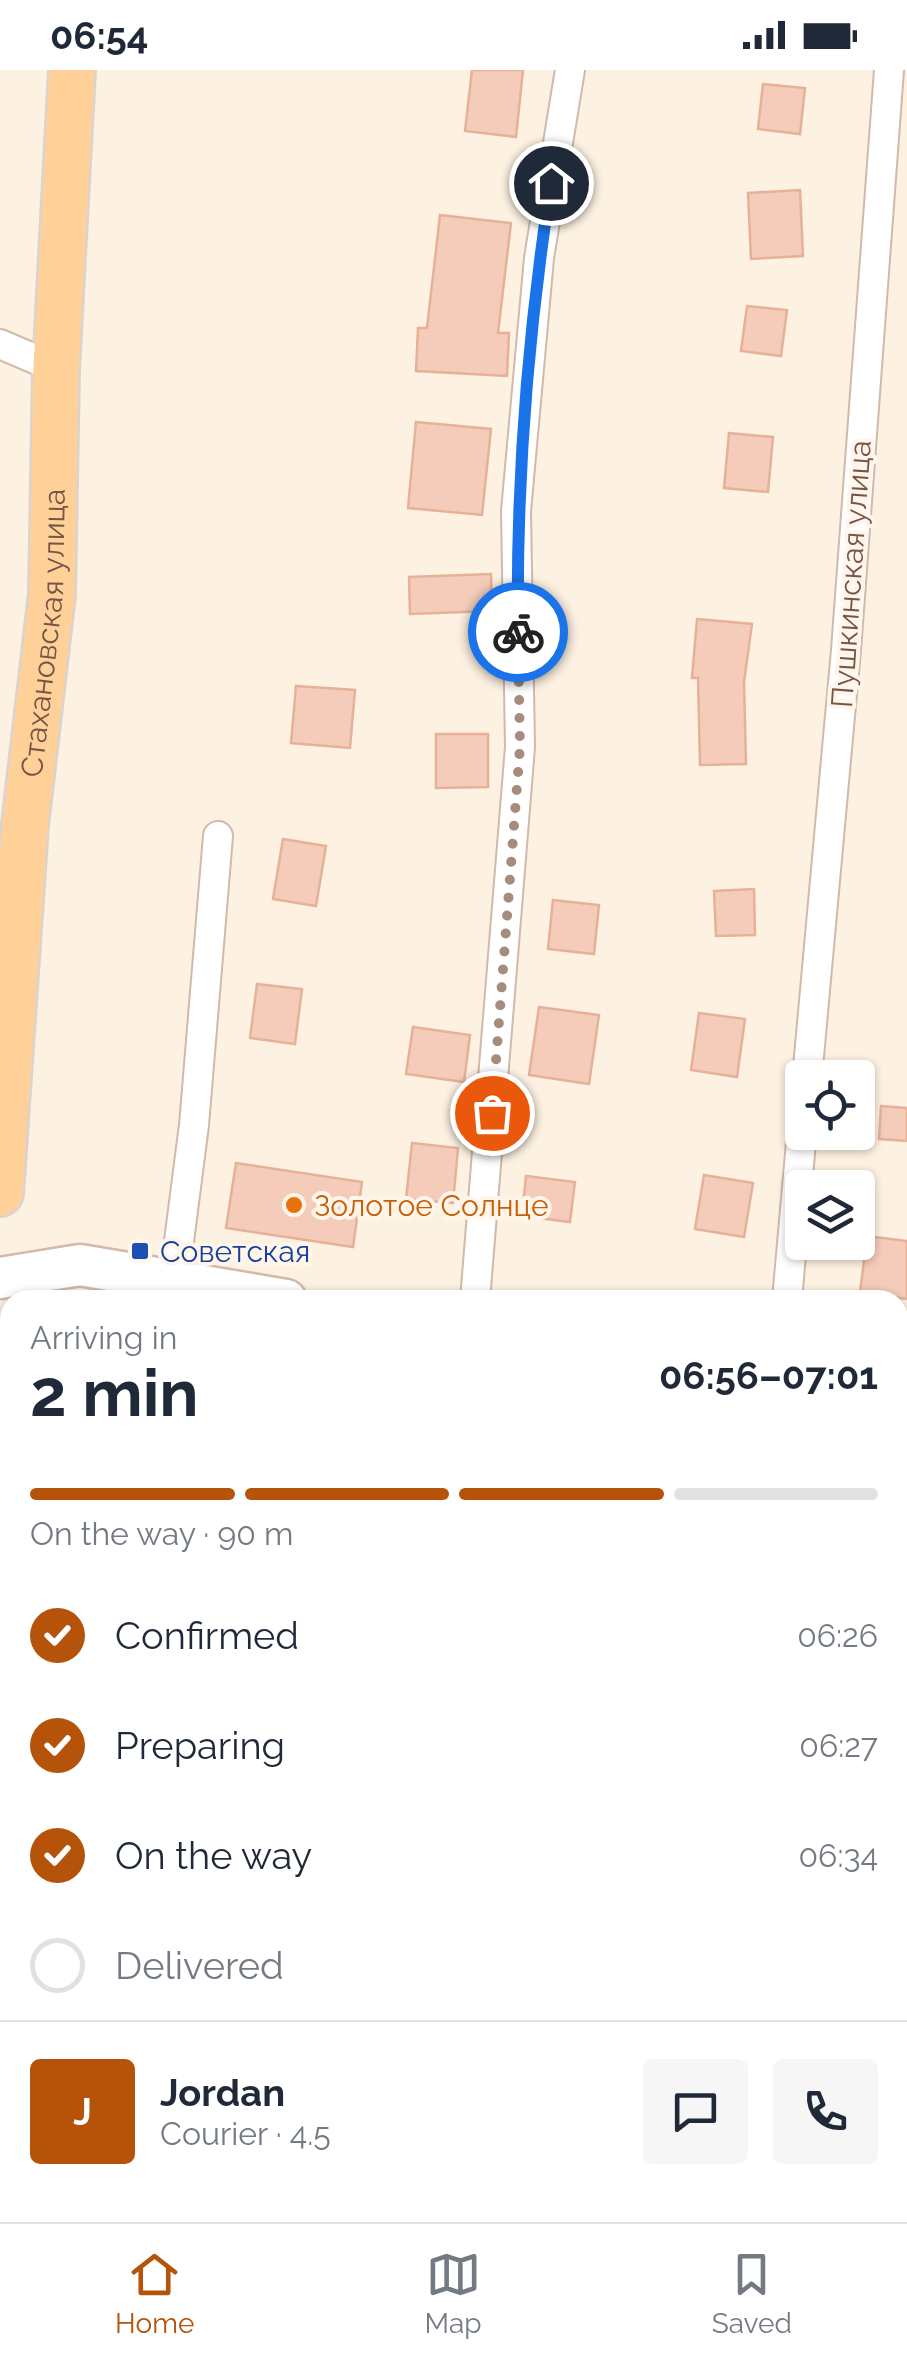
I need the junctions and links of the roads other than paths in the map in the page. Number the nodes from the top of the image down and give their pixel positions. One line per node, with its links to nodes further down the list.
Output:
1 (72, 70): 5 (main road, Стахановская улица)
2 (570, 70): 13 (street)
3 (889, 70): 7 (street, Пушкинская улица)
4 (0, 344): 5 (street)
5 (56, 368): 9 (main road, Стахановская улица)
6 (218, 836): 11 (street)
7 (809, 1060)
8 (800, 1150): 14 (street)
9 (0, 1193)
10 (0, 1278): 11 (street)
11 (174, 1280): 12 (street)
12 (230, 1290)
13 (475, 1290)
14 (788, 1290)

